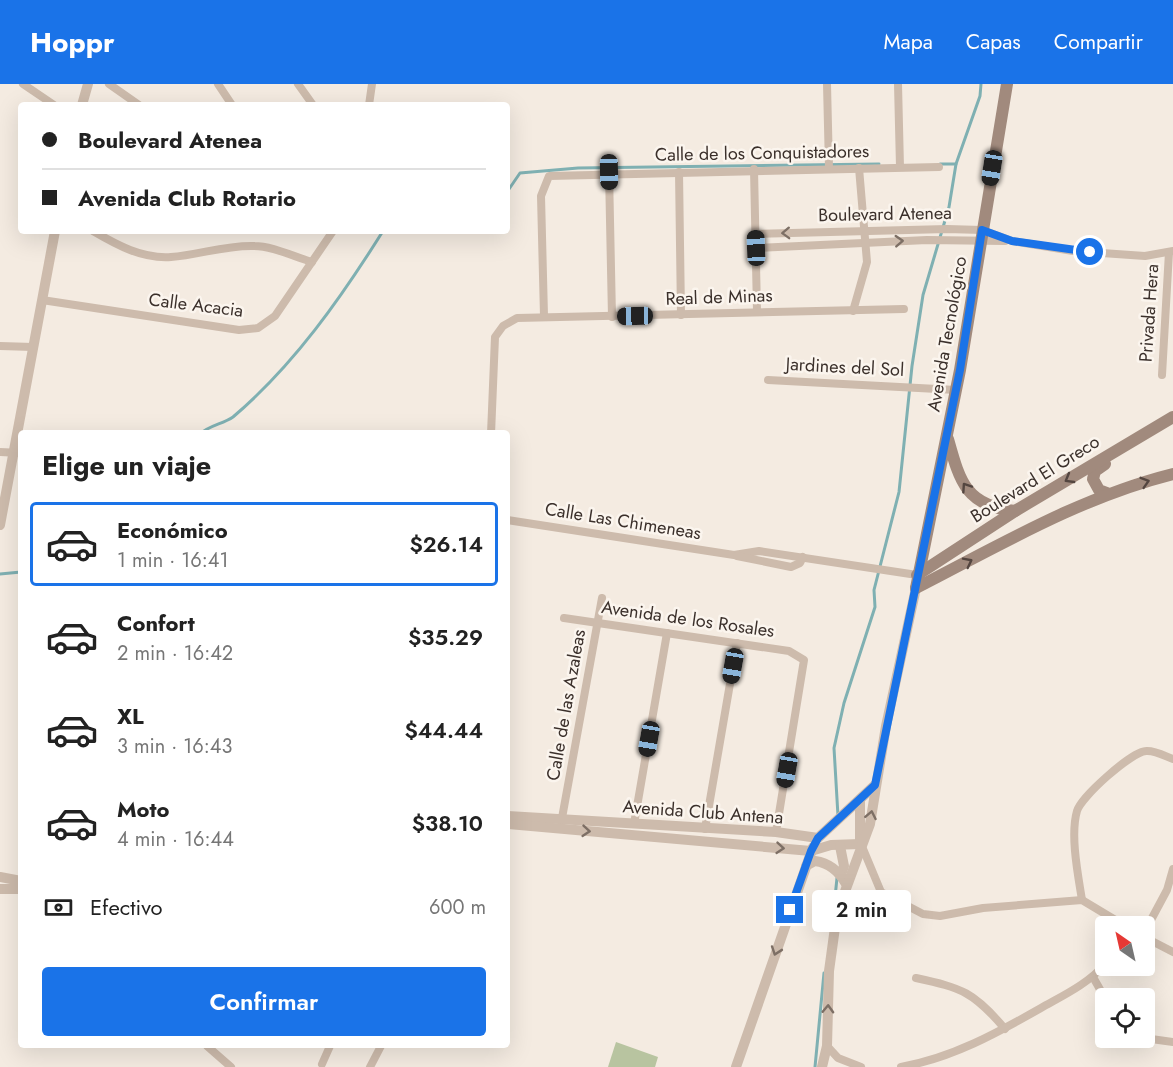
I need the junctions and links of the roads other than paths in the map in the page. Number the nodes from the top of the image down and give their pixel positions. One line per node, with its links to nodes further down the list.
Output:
1 (23, 84): 10 (street)
2 (88, 84): 11 (street)
3 (109, 84): 12 (street)
4 (218, 84): 13 (street)
5 (298, 84): 14 (street)
6 (372, 84): 15 (street)
7 (827, 84): 18 (street)
8 (898, 84): 16 (street)
9 (1007, 84): 28 (main road, Avenida Tecnológico)
10 (50, 102)
11 (83, 102)
12 (135, 102)
13 (230, 102)
14 (311, 102)
15 (369, 102)
16 (900, 167): 17 (street, Calle de los Conquistadores); 19 (street, Calle de los Conquistadores)
17 (939, 167)
18 (829, 168): 19 (street, Calle de los Conquistadores); 20 (street, Calle de los Conquistadores)
19 (859, 168): 23 (street)
20 (753, 170): 22 (street, Calle de los Conquistadores); 27 (street)
21 (609, 172): 22 (street, Calle de los Conquistadores); 38 (street, Calle de los Conquistadores); 39 (street)
22 (679, 172): 37 (street)
23 (866, 231): 27 (street, Boulevard Atenea, one-way to 27); 28 (street, Boulevard Atenea); 29 (street)
24 (54, 234): 33 (street)
25 (99, 234): 32 (street)
26 (331, 234): 32 (street, Calle Acacia)
27 (756, 234): 30 (street)
28 (982, 236): 29 (street, Boulevard Atenea, one-way to 28); 31 (street, Boulevard Atenea); 44 (main road, Avenida Tecnológico)
29 (867, 243): 30 (street, Boulevard Atenea); 35 (street)
30 (756, 248): 36 (street)
31 (1171, 252): 42 (street, Privada Hera)
32 (312, 262): 33 (street, Calle Acacia)
33 (42, 300): 41 (street)
34 (904, 309): 35 (street, Real de Minas)
35 (853, 310): 36 (street, Real de Minas)
36 (757, 311): 37 (street, Real de Minas)
37 (681, 315): 39 (street, Real de Minas)
38 (544, 316): 39 (street, Real de Minas); 47 (street, Real de Minas)
39 (612, 316)
40 (0, 346): 41 (street)
41 (33, 346): 46 (street)
42 (1161, 375)
43 (768, 380): 44 (street, Jardines del Sol)
44 (956, 390): 48 (main road, Avenida Tecnológico)
45 (1173, 417): 49 (main road, Boulevard El Greco)
46 (20, 430)
47 (490, 430)
48 (947, 434): 54 (main road, one-way to 48); 58 (main road, Avenida Tecnológico)
49 (1127, 444): 53 (main road); 54 (main road, Boulevard El Greco, one-way to 54)
50 (0, 452): 51 (street)
51 (17, 452): 56 (street)
52 (1173, 474): 53 (main road, Boulevard El Greco, one-way to 52)
53 (1107, 493): 57 (main road, Boulevard El Greco)
54 (1020, 509): 57 (main road); 58 (main road, Boulevard El Greco)
55 (510, 520): 58 (street, Calle Las Chimeneas)
56 (0, 525)
57 (1033, 528): 59 (main road, Boulevard El Greco, one-way to 57)
58 (918, 575): 59 (main road, Avenida Tecnológico)
59 (916, 588): 66 (street)
60 (602, 598): 62 (street, Calle de las Azaleas)
61 (564, 618): 62 (street, Avenida de los Rosales)
62 (598, 623): 63 (street, Avenida de los Rosales); 69 (street, Calle de las Azaleas)
63 (668, 633): 64 (street, Avenida de los Rosales); 71 (street)
64 (737, 643): 72 (street); 73 (street, Avenida de los Rosales)
65 (1173, 759): 85 (street)
66 (875, 785): 67 (street); 75 (street, one-way to 66)
67 (860, 801): 74 (street); 75 (street)
68 (510, 816): 69 (street, Avenida Club Antena)
69 (562, 818): 71 (street, Avenida Club Antena)
70 (510, 824): 77 (street, Avenida Club Antena, one-way to 77)
71 (633, 824): 72 (street, Avenida Club Antena)
72 (705, 829): 73 (street, Avenida Club Antena)
73 (777, 832): 74 (street, Avenida Club Antena)
74 (818, 838): 76 (street, Avenida Club Antena); 77 (street)
75 (860, 844): 76 (street, Avenida Club Antena); 81 (street); 85 (street)
76 (835, 845): 77 (street, Avenida Club Antena); 81 (street)
77 (811, 851): 78 (street)
78 (806, 866): 81 (street); 103 (street, one-way to 103)
79 (1173, 869): 87 (street)
80 (0, 877): 82 (street)
81 (844, 879): 96 (street, one-way to 81)
82 (18, 880)
83 (0, 888): 84 (street)
84 (18, 890)
85 (1082, 900): 86 (street)
86 (1109, 916)
87 (1154, 916)
88 (1155, 941): 89 (street)
89 (1173, 952)
90 (1093, 977): 92 (street); 93 (street)
91 (916, 978): 93 (street)
92 (1099, 988)
93 (1005, 1029): 106 (street)
94 (1155, 1040): 95 (street)
95 (1173, 1042)
96 (827, 1046): 104 (street); 105 (street)
97 (209, 1048): 101 (street)
98 (329, 1048): 100 (street)
99 (380, 1048): 102 (street)
100 (322, 1064)
101 (231, 1067)
102 (370, 1067)
103 (736, 1067)
104 (822, 1067)
105 (861, 1067)
106 (901, 1067)

